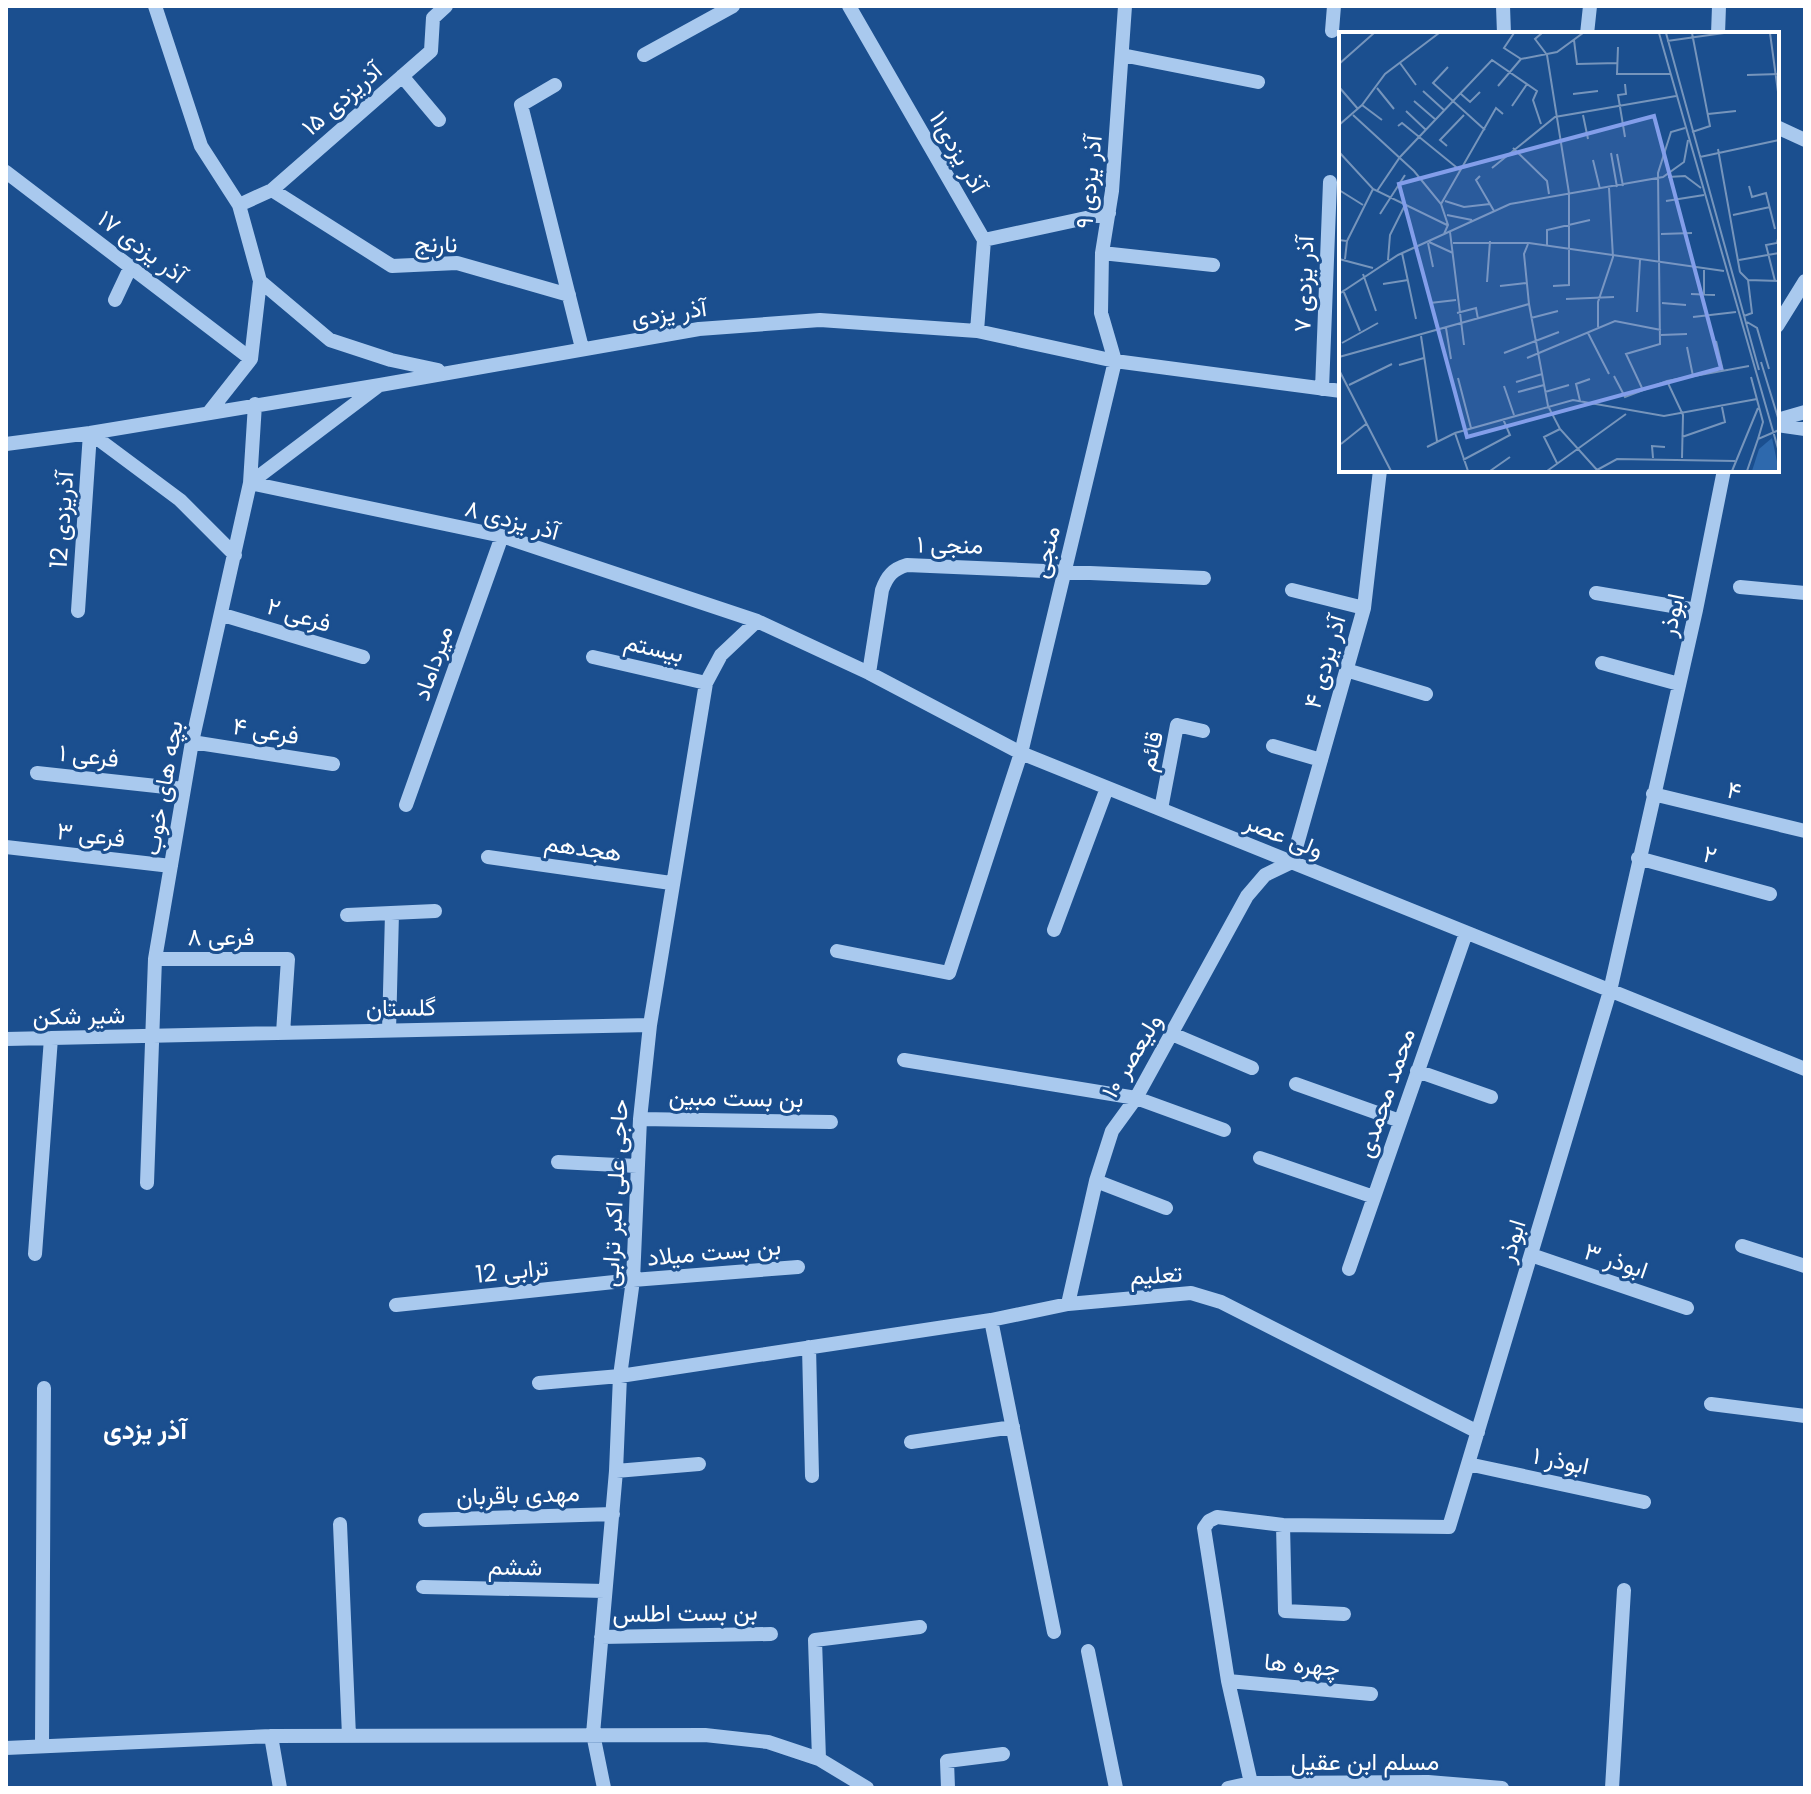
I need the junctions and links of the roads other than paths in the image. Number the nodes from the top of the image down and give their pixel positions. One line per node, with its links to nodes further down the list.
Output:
1 (155, 6): 26 (street)
2 (446, 6): 10 (street, ۱۵ آذریزدی)
3 (733, 6): 15 (street)
4 (849, 6): 28 (street, آذر یزدی۱۱)
5 (1125, 6): 16 (street, آذر یزدی ۹)
6 (1334, 6): 11 (street)
7 (1503, 6): 12 (street)
8 (1590, 6): 13 (street)
9 (1719, 6): 14 (street)
10 (429, 12): 17 (street, ۱۵ آذریزدی)
11 (1332, 31)
12 (1504, 32)
13 (1587, 32)
14 (1718, 32)
15 (644, 55)
16 (1122, 55): 18 (street); 27 (street, آذر یزدی ۹)
17 (402, 76): 20 (street); 25 (street, ۱۵ آذریزدی)
18 (1258, 82)
19 (555, 85): 34 (street)
20 (439, 120)
21 (1779, 128): 22 (street)
22 (1805, 140)
23 (6, 172): 31 (street, آذر یزدی ۱۷)
24 (1330, 182): 43 (street, آذر یزدی ۷)
25 (272, 190): 26 (street, ۱۵ آذریزدی); 34 (street, نارنج)
26 (239, 205): 32 (street)
27 (1109, 213): 28 (street); 29 (street, آذر یزدی ۹)
28 (984, 240): 37 (street)
29 (1102, 253): 30 (street); 40 (street, آذر یزدی ۹)
30 (1213, 265)
31 (131, 266): 35 (street); 39 (street, آذر یزدی ۱۷)
32 (260, 281): 39 (street); 41 (street)
33 (1805, 281): 36 (street)
34 (569, 295): 38 (street)
35 (115, 300)
36 (1779, 323)
37 (977, 331): 38 (street, آذر یزدی); 40 (street, آذر یزدی)
38 (582, 348): 41 (street, آذر یزدی)
39 (251, 359): 46 (street)
40 (1115, 361): 43 (street, آذر یزدی); 58 (street, منجی)
41 (446, 371): 42 (street, آذر یزدی)
42 (380, 385): 45 (street, آذر یزدی); 55 (street)
43 (1322, 389): 44 (street, آذر یزدی)
44 (1339, 391)
45 (255, 404): 46 (street, آذر یزدی); 55 (street, بچه های خوب)
46 (210, 411): 51 (street, آذر یزدی)
47 (1805, 412): 48 (street)
48 (1779, 422)
49 (1779, 423): 50 (street)
50 (1805, 429)
51 (90, 433): 52 (street, آذر یزدی); 57 (street); 66 (street, آذریزدی 12)
52 (6, 444)
53 (1380, 472): 64 (street, ۴ آذر یزدی)
54 (1724, 472): 65 (street, ابوذر)
55 (250, 483): 56 (street, ۸ آذر یزدی); 57 (street, بچه های خوب)
56 (502, 536): 68 (street, ۸ آذر یزدی); 87 (street, میرداماد)
57 (235, 555): 67 (street, بچه های خوب)
58 (1064, 571): 59 (street); 73 (street, منجی ۱); 80 (street, منجی)
59 (1204, 578)
60 (1740, 587): 63 (street)
61 (1292, 590): 64 (street)
62 (1596, 593): 65 (street)
63 (1805, 593)
64 (1364, 608): 72 (street, ۴ آذر یزدی)
65 (1696, 610): 75 (street, ابوذر)
66 (78, 611)
67 (223, 615): 69 (street, فرعی ۲); 78 (street, بچه های خوب)
68 (757, 621): 73 (street, ولی عصر); 74 (street, حاجی علی اکبر ترابی)
69 (363, 657)
70 (593, 657): 74 (street, بیستم)
71 (1602, 663): 75 (street)
72 (1346, 670): 76 (street); 81 (street, ۴ آذر یزدی)
73 (869, 673): 80 (street, ولی عصر)
74 (706, 683): 95 (street, حاجی علی اکبر ترابی)
75 (1679, 684): 86 (street, ابوذر)
76 (1426, 694)
77 (1203, 731): 88 (street, قائم)
78 (192, 742): 82 (street, فرعی ۴); 85 (street, بچه های خوب)
79 (1273, 746): 81 (street)
80 (1021, 753): 84 (street, ولی عصر); 102 (street, منجی)
81 (1321, 760): 93 (street, ۴ آذر یزدی)
82 (333, 764)
83 (37, 773): 85 (street, فرعی ۱)
84 (1107, 788): 88 (street, ولی عصر); 100 (street)
85 (184, 789): 94 (street, بچه های خوب)
86 (1653, 794): 89 (street, ۴); 92 (street, ابوذر)
87 (406, 805)
88 (1161, 809): 93 (street, ولی عصر)
89 (1805, 831)
90 (6, 847): 94 (street, فرعی ۳)
91 (488, 857): 95 (street, هجدهم)
92 (1638, 858): 96 (street, ۲); 104 (street, ابوذر)
93 (1292, 862): 101 (street, ولی عصر); 108 (street, ۱۰ ولیعصر)
94 (171, 866): 103 (street, بچه های خوب)
95 (671, 883): 105 (street, حاجی علی اکبر ترابی)
96 (1770, 894)
97 (435, 911): 98 (street)
98 (392, 913): 99 (street); 106 (street)
99 (347, 915)
100 (1054, 930)
101 (1466, 933): 104 (street, ولی عصر); 115 (street, محمد محمدی)
102 (837, 951)
103 (155, 959): 107 (street, فرعی ۸); 109 (street, بچه های خوب)
104 (1610, 991): 114 (street, ولی عصر); 132 (street, ابوذر)
105 (650, 1025): 106 (street, گلستان); 119 (street, حاجی علی اکبر ترابی)
106 (389, 1031): 107 (street, گلستان)
107 (283, 1033): 109 (street, گلستان)
108 (1172, 1034): 113 (street); 118 (street, ۱۰ ولیعصر)
109 (153, 1036): 110 (street, شیر شکن); 127 (street, بچه های خوب)
110 (51, 1038): 111 (street, شیر شکن); 131 (street)
111 (6, 1039)
112 (904, 1060): 118 (street)
113 (1252, 1068)
114 (1805, 1069)
115 (1417, 1071): 117 (street); 120 (street, محمد محمدی)
116 (1296, 1084): 120 (street)
117 (1491, 1097)
118 (1136, 1098): 122 (street); 126 (street, ۱۰ ولیعصر)
119 (640, 1119): 121 (street, بن بست مبین); 125 (street, حاجی علی اکبر ترابی)
120 (1400, 1121): 128 (street, محمد محمدی)
121 (831, 1122)
122 (1224, 1130)
123 (1260, 1158): 128 (street)
124 (558, 1162): 125 (street)
125 (637, 1166): 136 (street, حاجی علی اکبر ترابی)
126 (1096, 1181): 129 (street); 137 (street, ۱۰ ولیعصر)
127 (147, 1183)
128 (1374, 1197): 135 (street, محمد محمدی)
129 (1166, 1208)
130 (1742, 1246): 133 (street)
131 (35, 1254)
132 (1531, 1255): 139 (street, ابوذر ۳); 148 (street, ابوذر)
133 (1805, 1266)
134 (798, 1267): 136 (street, بن بست میلاد)
135 (1349, 1269)
136 (633, 1280): 138 (street, ترابی 12); 142 (street, حاجی علی اکبر ترابی)
137 (1068, 1304): 140 (street, تعلیم); 148 (street, تعلیم)
138 (396, 1305)
139 (1687, 1308)
140 (991, 1320): 141 (street, تعلیم); 147 (street)
141 (809, 1347): 142 (street, تعلیم); 153 (street)
142 (620, 1376): 143 (street, تعلیم); 152 (street, حاجی علی اکبر ترابی)
143 (539, 1383)
144 (44, 1388): 173 (street)
145 (1711, 1404): 146 (street)
146 (1805, 1416)
147 (1013, 1427): 149 (street); 164 (street)
148 (1478, 1432): 151 (street, ابوذر)
149 (911, 1442)
150 (699, 1464): 152 (street)
151 (1468, 1464): 154 (street, ابوذر ۱); 158 (street, ابوذر)
152 (616, 1471): 155 (street, حاجی علی اکبر ترابی)
153 (812, 1476)
154 (1644, 1502)
155 (613, 1514): 156 (street, مهدی باقربان); 161 (street, حاجی علی اکبر ترابی)
156 (425, 1520)
157 (340, 1524): 172 (street)
158 (1283, 1525): 162 (street); 168 (street, ابوذر)
159 (423, 1587): 161 (street, ششم)
160 (1624, 1590): 186 (street)
161 (605, 1591): 166 (street, حاجی علی اکبر ترابی)
162 (1344, 1614)
163 (920, 1627): 176 (street)
164 (1054, 1632)
165 (771, 1634): 166 (street, بن بست اطلس)
166 (601, 1637): 170 (street, حاجی علی اکبر ترابی)
167 (1088, 1651): 183 (street)
168 (1228, 1681): 169 (street, چهره ها); 177 (street, ابوذر)
169 (1371, 1694)
170 (593, 1734): 172 (street); 176 (street); 180 (street, حاجی علی اکبر ترابی)
171 (271, 1736): 172 (street); 173 (street); 179 (street)
172 (349, 1736)
173 (42, 1746): 174 (street)
174 (6, 1748)
175 (1003, 1754): 182 (street)
176 (819, 1759): 181 (street)
177 (1251, 1783): 178 (street, مسلم ابن عقیل); 184 (street, مسلم ابن عقیل)
178 (1429, 1785): 185 (street, مسلم ابن عقیل)
179 (280, 1788)
180 (604, 1788)
181 (867, 1788)
182 (948, 1788)
183 (1116, 1788)
184 (1228, 1788)
185 (1502, 1788)
186 (1612, 1788)

